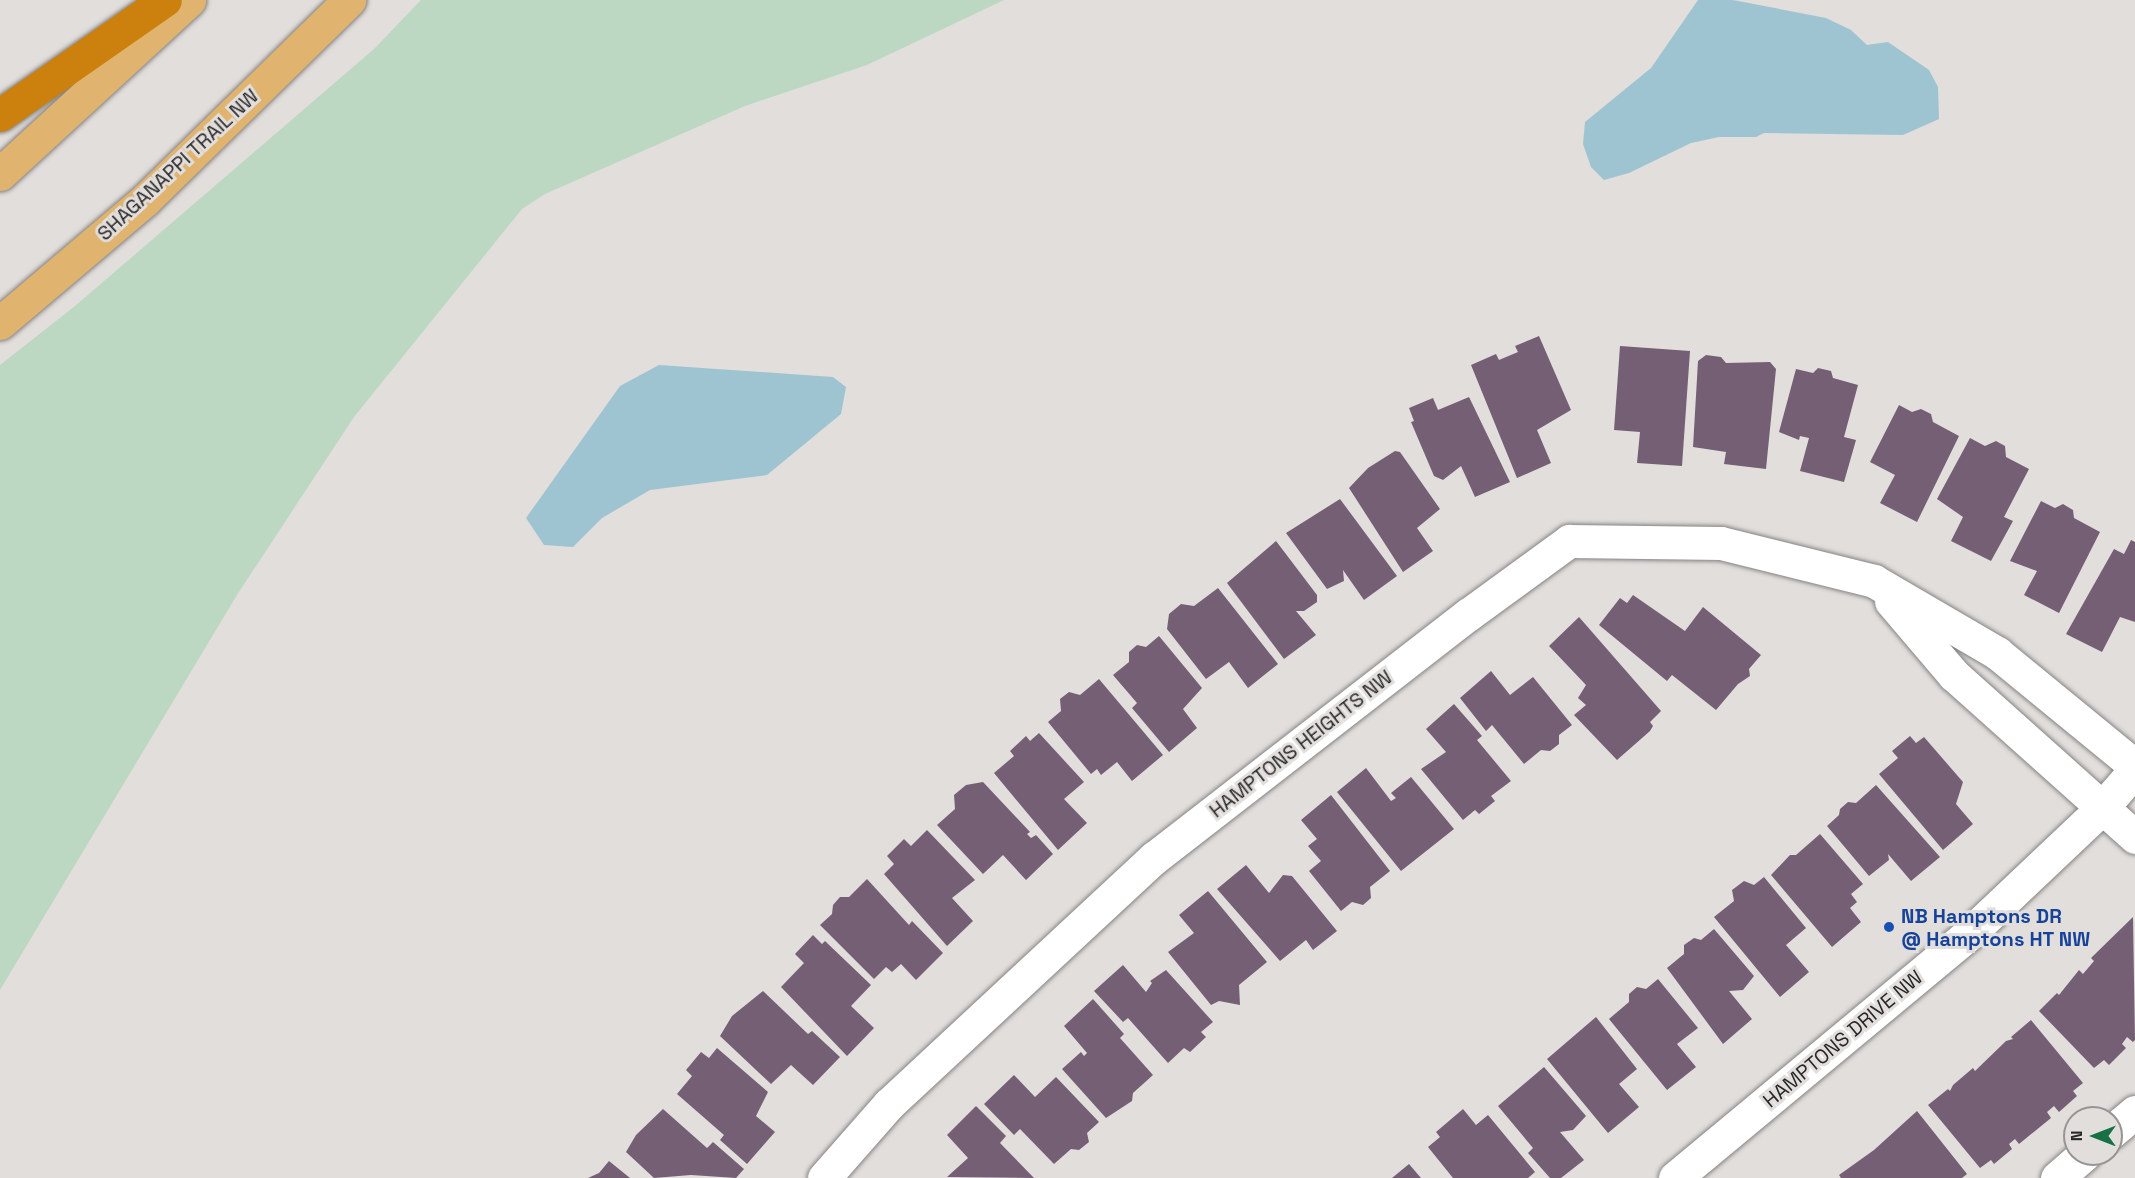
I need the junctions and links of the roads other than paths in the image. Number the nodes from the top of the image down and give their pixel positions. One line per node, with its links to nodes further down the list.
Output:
1 (165, 0): 4 (highway)
2 (189, 0): 5 (main road)
3 (349, 0): 6 (main road, SHAGANAPPI TRAIL NW)
4 (0, 115)
5 (0, 174)
6 (0, 323)
7 (1874, 581): 8 (street, HAMPTONS HEIGHTS NW); 9 (street); 14 (street, HAMPTONS HEIGHTS NW)
8 (2135, 768): 9 (street, HAMPTONS DRIVE NW)
9 (2102, 808): 10 (street); 15 (street, HAMPTONS DRIVE NW)
10 (2135, 837)
11 (2135, 1112): 12 (street)
12 (2123, 1122)
13 (2071, 1166): 16 (street)
14 (824, 1178)
15 (1675, 1178)
16 (2057, 1178)

